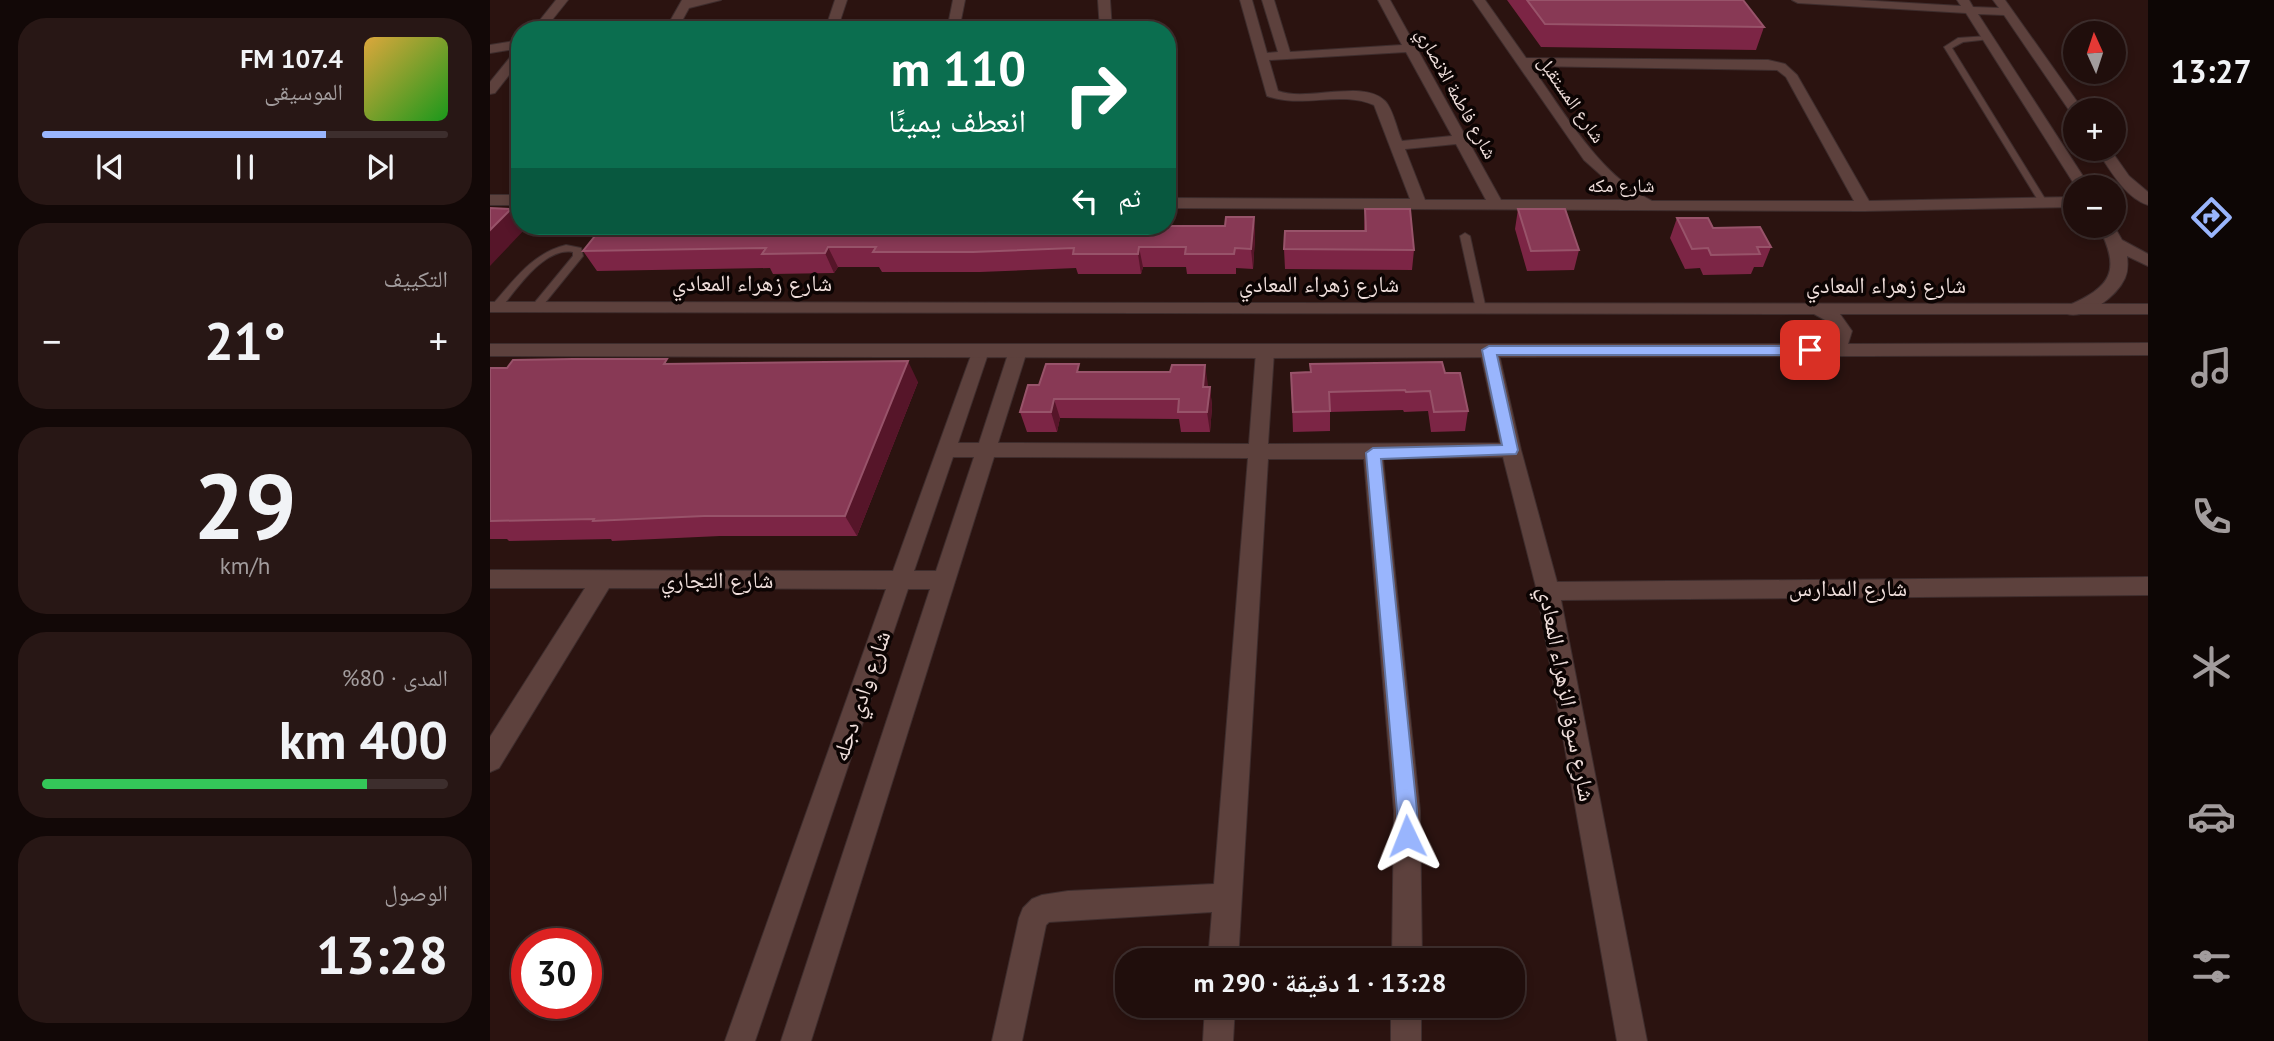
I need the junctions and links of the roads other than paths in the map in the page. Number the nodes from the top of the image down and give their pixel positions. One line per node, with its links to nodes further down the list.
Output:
1 (562, 0): 15 (street)
2 (715, 0): 12 (street)
3 (841, 0): 17 (street)
4 (959, 0): 18 (street)
5 (1104, 0): 19 (street)
6 (1246, 0): 26 (street)
7 (1268, 0): 25 (street)
8 (1384, 0): 23 (street, شارع فاطمة الانصاري)
9 (1479, 0): 27 (street, شارع المستقبل)
10 (1798, 0): 13 (street)
11 (1998, 0): 14 (street)
12 (687, 2): 16 (street)
13 (1970, 10): 14 (street); 20 (street); 21 (street)
14 (2007, 12): 20 (street)
15 (545, 21)
16 (676, 21)
17 (834, 21)
18 (955, 21)
19 (1105, 21)
20 (2016, 24): 30 (street)
21 (1988, 38): 34 (street); 38 (lane)
22 (511, 46): 24 (street)
23 (1410, 48): 25 (street); 31 (street, شارع فاطمة الانصاري)
24 (490, 49)
25 (1285, 56): 26 (street)
26 (1262, 57): 32 (street)
27 (1522, 62): 43 (street, شارع المستقبل); 44 (street)
28 (511, 64): 29 (street)
29 (490, 90)
30 (2068, 98)
31 (1459, 140): 32 (street); 42 (street, شارع فاطمة الانصاري)
32 (1397, 146): 41 (street)
33 (2111, 161): 37 (street)
34 (2074, 175)
35 (490, 200): 36 (street)
36 (511, 200)
37 (2148, 200)
38 (2043, 202): 39 (street, شارع مكه); 44 (street, شارع مكه)
39 (2063, 202)
40 (1176, 203): 41 (street, شارع مكه)
41 (1419, 204): 42 (street, شارع مكه)
42 (1496, 204): 43 (street, شارع مكه)
43 (1649, 205): 44 (street, شارع مكه)
44 (1864, 206)
45 (1465, 236): 51 (lane)
46 (2113, 238): 47 (street)
47 (2117, 244): 48 (street); 54 (street)
48 (2148, 261)
49 (494, 307): 50 (street, شارع زهراء المعادي); 50 (lane)
50 (536, 307): 51 (street, شارع زهراء المعادي)
51 (1481, 309): 53 (street, شارع زهراء المعادي)
52 (2148, 309): 54 (street, شارع زهراء المعادي)
53 (1820, 310): 54 (street, شارع زهراء المعادي); 58 (street)
54 (2073, 310)
55 (2148, 349): 58 (street)
56 (490, 350): 59 (street)
57 (1489, 350): 58 (street); 61 (street); 65 (street, شارع سوق الزهراء المعادي)
58 (1836, 350)
59 (980, 351): 60 (street); 62 (street, شارع وادي دجله)
60 (1018, 351): 61 (street); 63 (street, شارع وادي دجله)
61 (1265, 352): 64 (street)
62 (946, 450): 63 (street); 69 (street, شارع وادي دجله)
63 (987, 450): 64 (street); 70 (street, شارع وادي دجله)
64 (1258, 450): 66 (street); 74 (street)
65 (1511, 450): 66 (street); 72 (street, شارع سوق الزهراء المعادي)
66 (1373, 453): 76 (street)
67 (490, 579): 68 (street, شارع التجاري)
68 (603, 579): 69 (street, شارع التجاري); 73 (street)
69 (902, 580): 70 (street, شارع التجاري); 79 (street, شارع وادي دجله)
70 (945, 580): 80 (street, شارع وادي دجله)
71 (2148, 586): 72 (street, شارع المدارس)
72 (1548, 591): 84 (street, شارع سوق الزهراء المعادي)
73 (490, 760)
74 (1228, 897): 75 (street); 81 (street)
75 (1224, 948)
76 (1407, 948)
77 (1219, 1018): 82 (street)
78 (1406, 1018): 83 (street)
79 (740, 1041)
80 (796, 1041)
81 (1007, 1041)
82 (1218, 1041)
83 (1406, 1041)
84 (1632, 1041)

